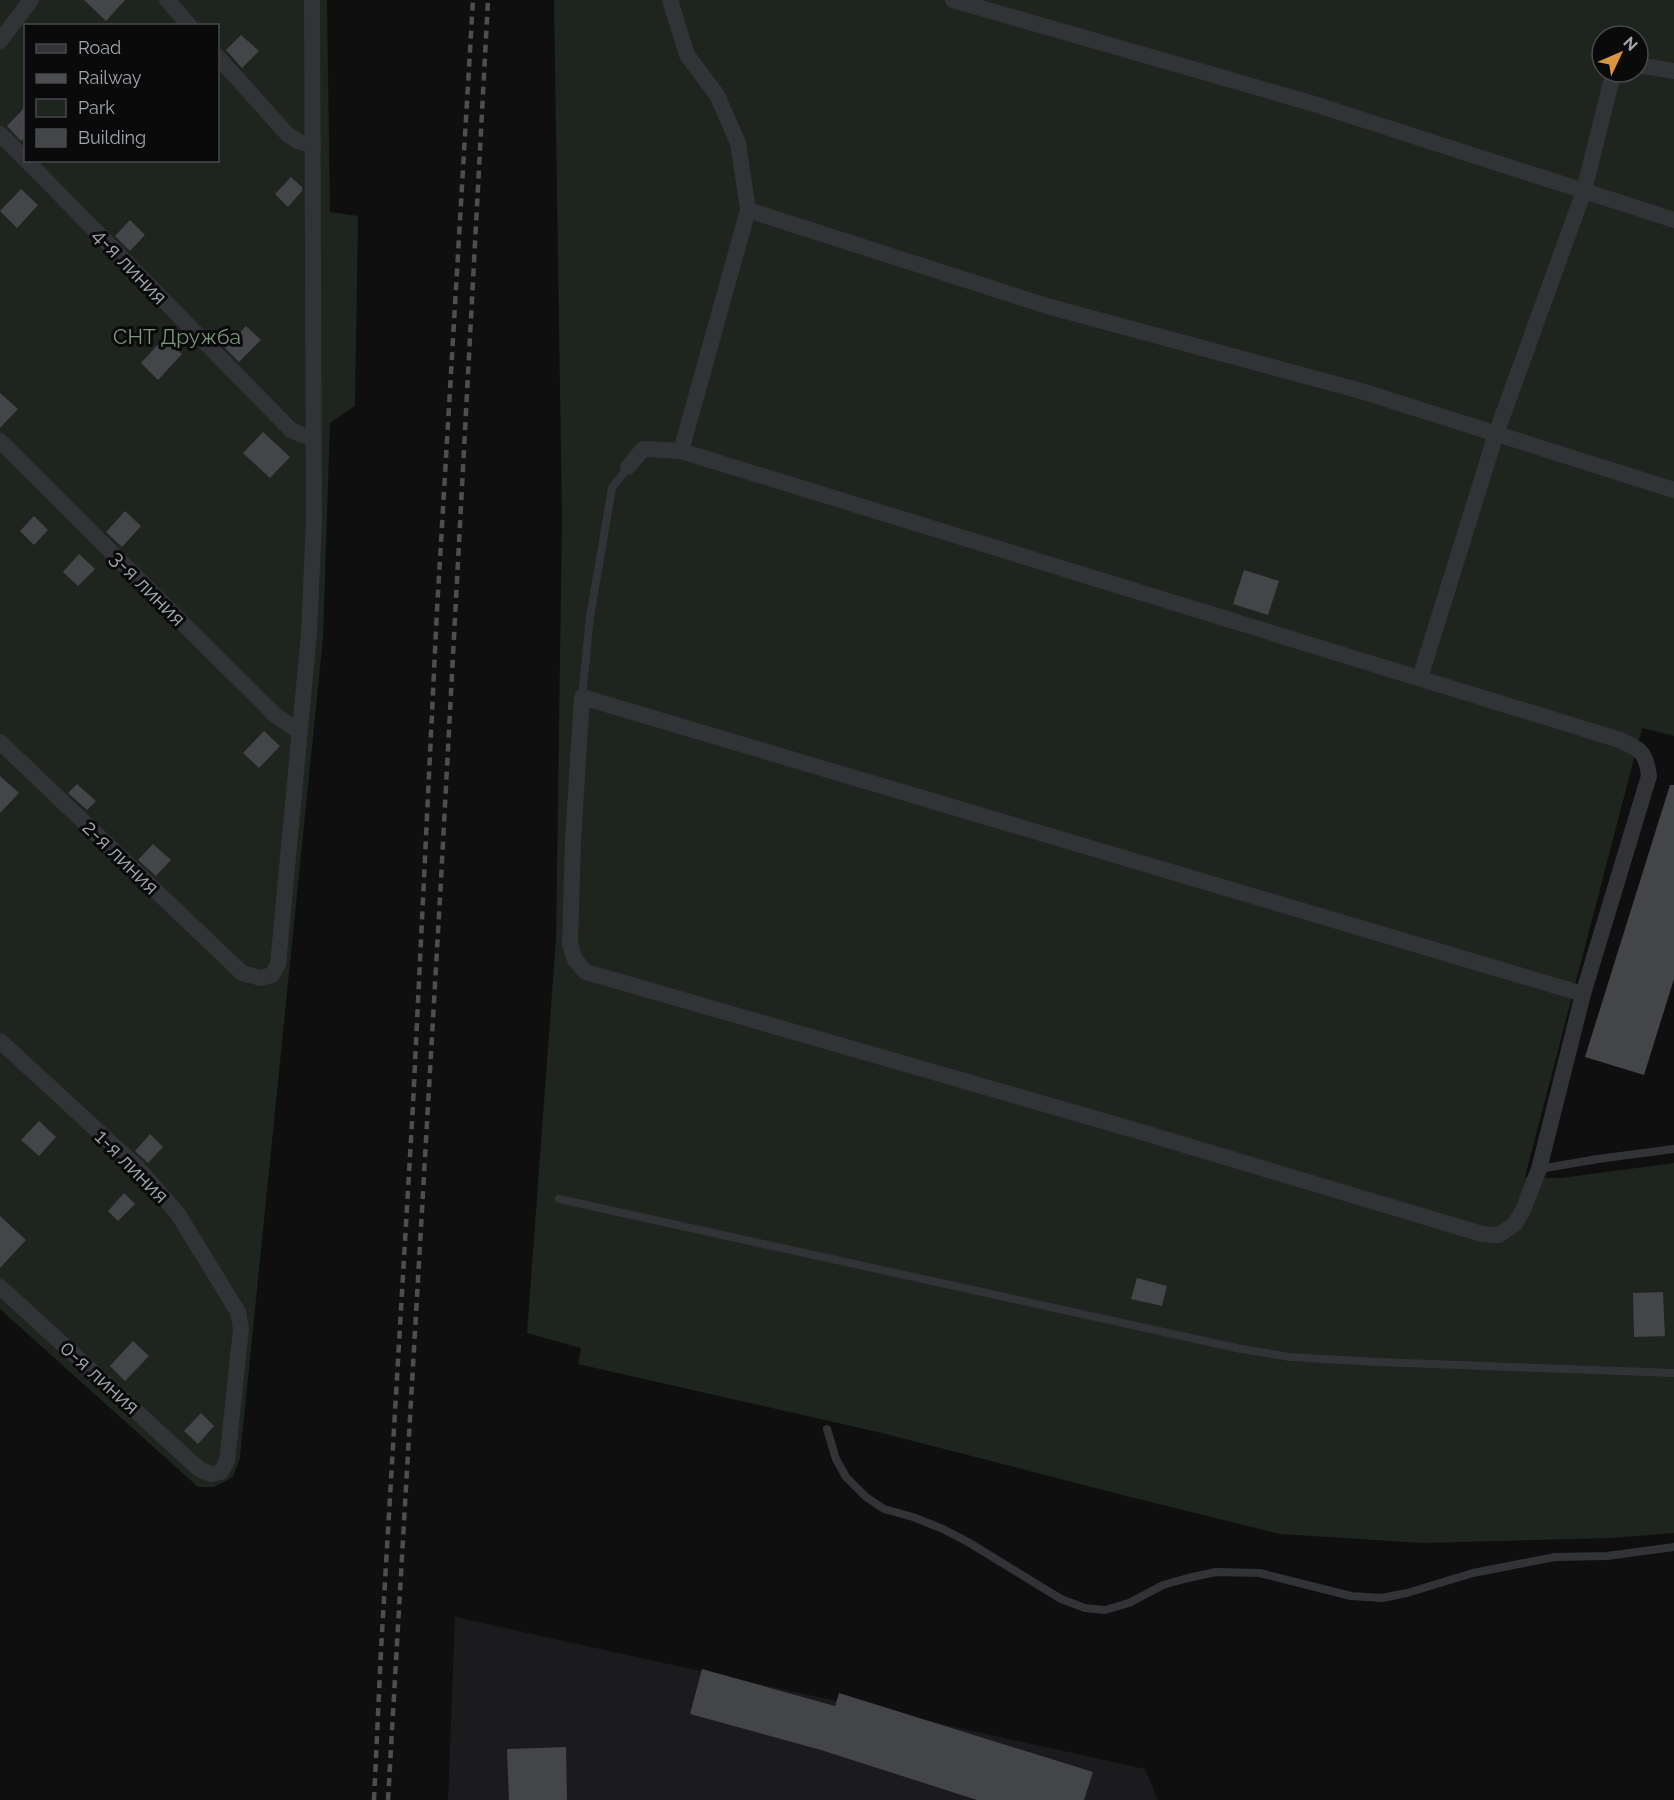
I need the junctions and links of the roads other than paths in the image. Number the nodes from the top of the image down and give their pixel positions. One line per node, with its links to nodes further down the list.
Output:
1 (31, 0): 7 (street)
2 (167, 0): 6 (street)
3 (312, 0): 13 (street)
4 (670, 0): 17 (street)
5 (953, 0): 16 (street)
6 (188, 24)
7 (0, 41)
8 (219, 58): 13 (street)
9 (1650, 67): 10 (street)
10 (1674, 71)
11 (1611, 84): 16 (street)
12 (0, 134): 14 (street, 4-я линия)
13 (313, 145): 20 (street)
14 (24, 158)
15 (28, 162): 20 (street, 4-я линия)
16 (1584, 191): 18 (street); 19 (street)
17 (748, 210): 19 (street); 22 (street)
18 (1674, 220)
19 (1496, 434): 24 (street); 25 (street)
20 (314, 438): 27 (street)
21 (0, 441): 27 (street, 3-я линия)
22 (681, 451): 23 (street); 25 (street)
23 (628, 466): 26 (lane)
24 (1674, 490)
25 (1420, 678): 29 (street)
26 (582, 697): 29 (street); 32 (street)
27 (299, 731): 28 (street, 2-я линия)
28 (0, 742)
29 (1583, 994): 32 (street)
30 (0, 1041): 37 (street, 1-я линия)
31 (1674, 1149): 32 (lane)
32 (1539, 1169)
33 (559, 1199): 35 (lane)
34 (0, 1287): 37 (street, 0-я линия)
35 (1674, 1373)
36 (827, 1429): 38 (lane)
37 (199, 1469)
38 (1674, 1546)

